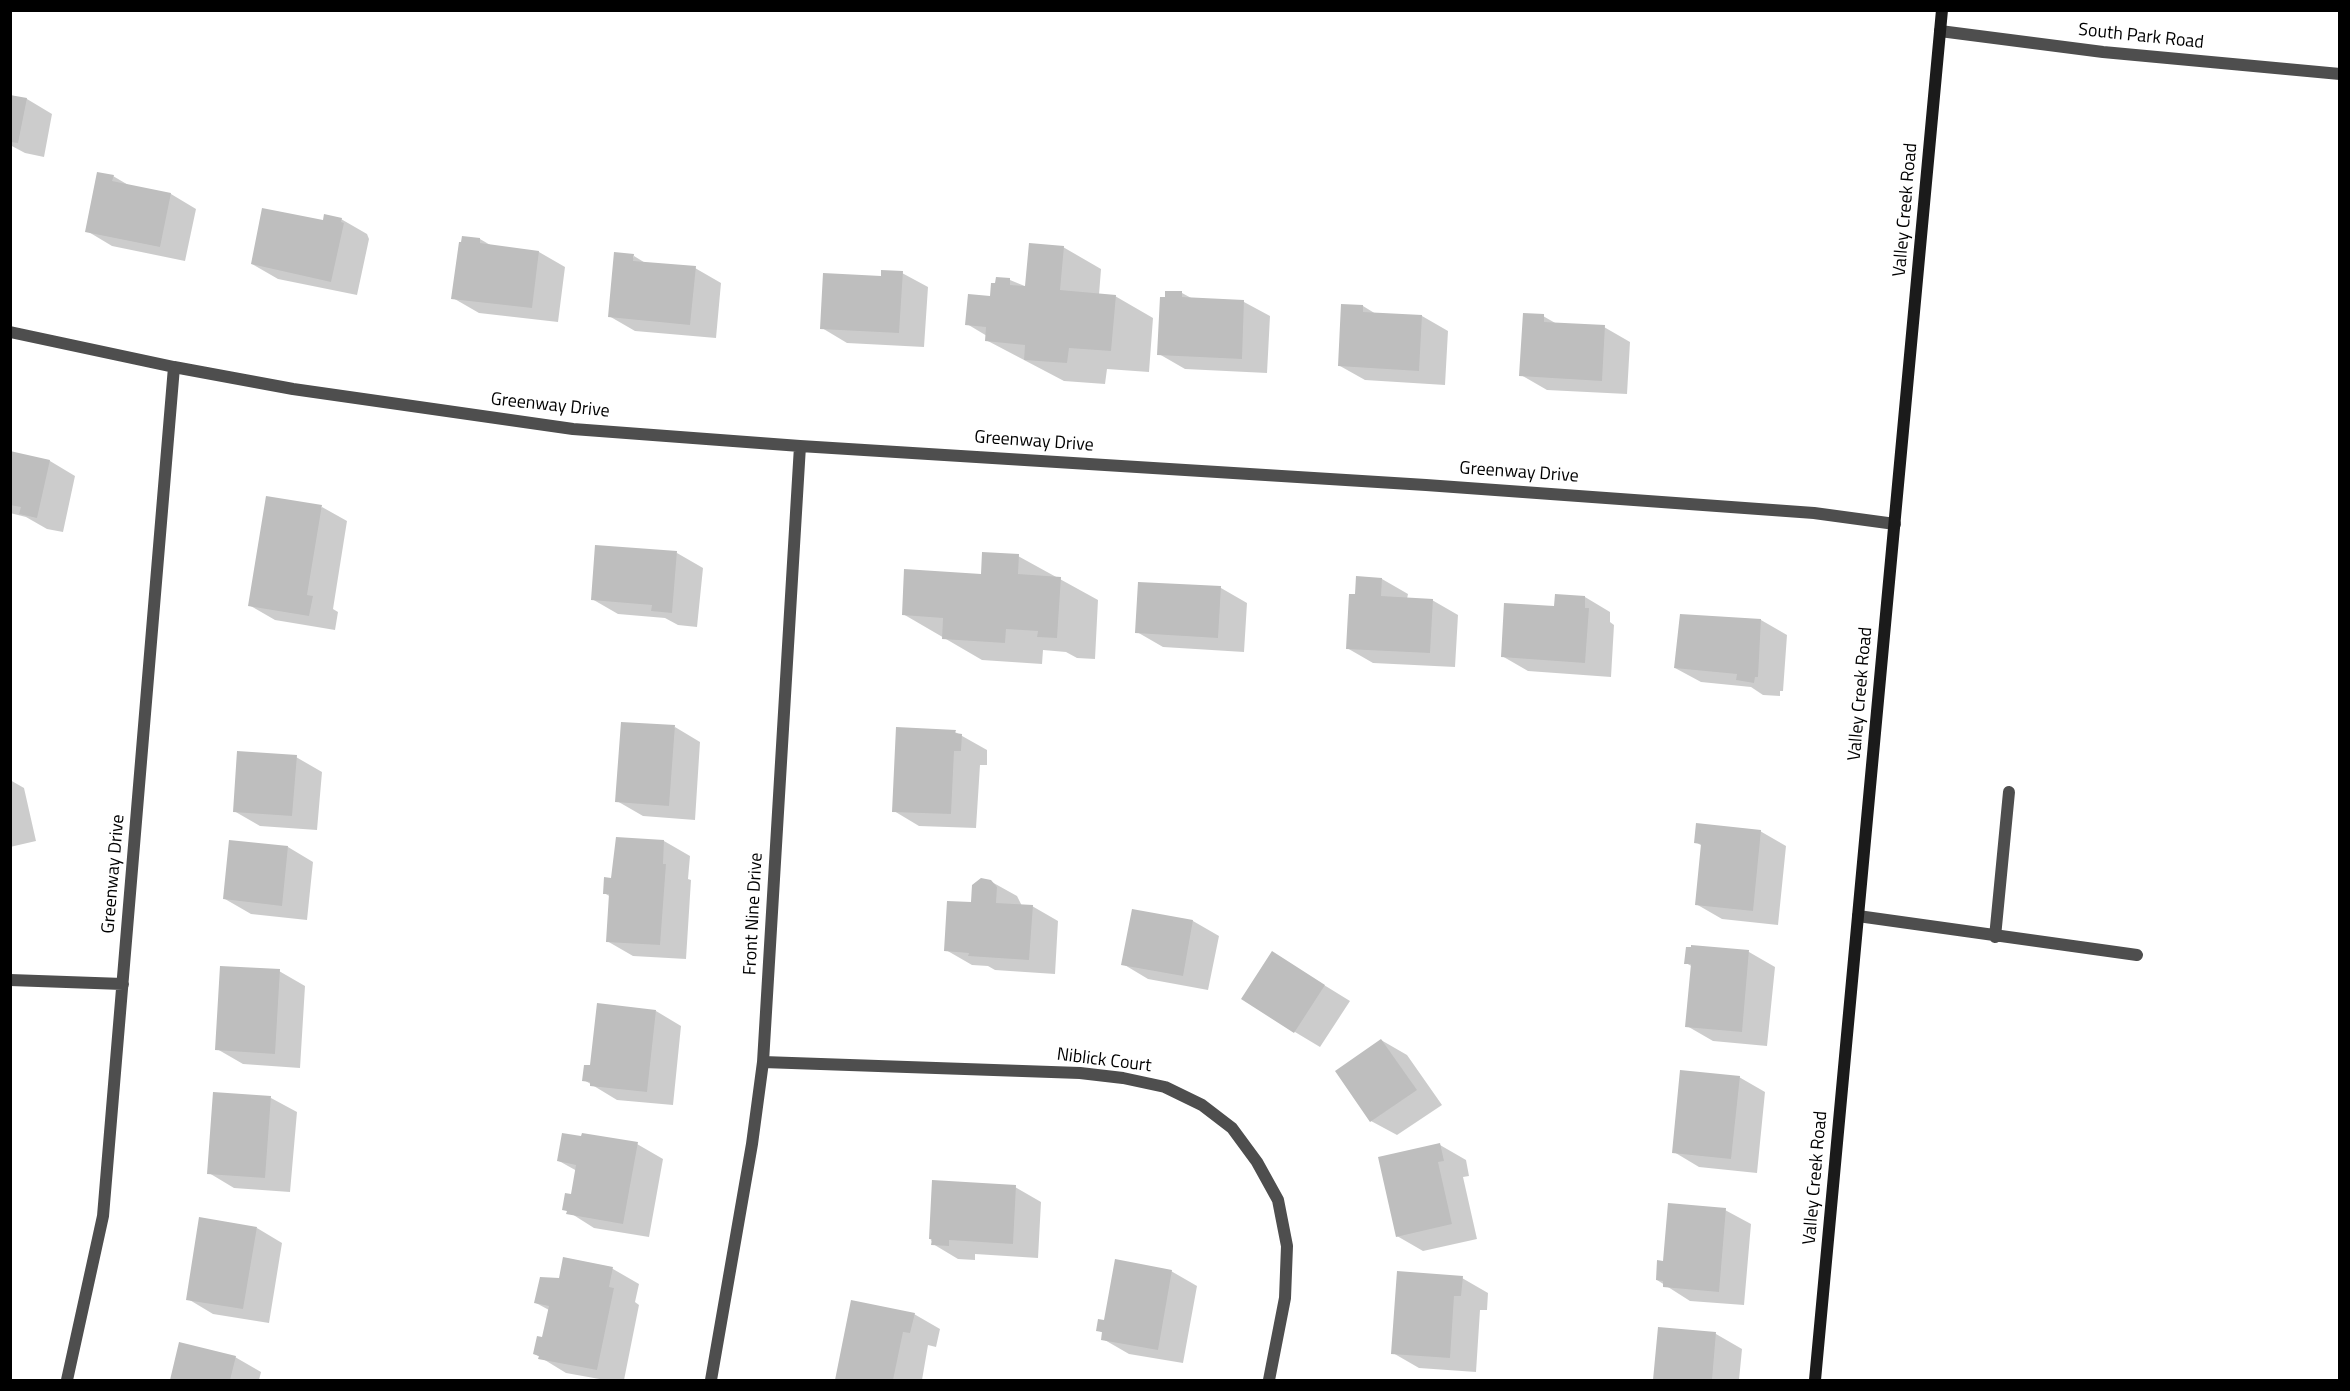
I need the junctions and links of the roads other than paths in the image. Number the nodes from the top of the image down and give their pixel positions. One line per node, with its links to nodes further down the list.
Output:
1 (1942, 10): 2 (street, Valley Creek Road)
2 (1940, 31): 3 (street, South Park Road); 7 (street, Valley Creek Road)
3 (2340, 74)
4 (10, 332): 5 (street, Greenway Drive)
5 (174, 367): 6 (street, Greenway Drive); 13 (street, Greenway Drive)
6 (800, 446): 7 (street, Greenway Drive); 14 (street, Front Nine Drive)
7 (1895, 524): 9 (street, Valley Creek Road)
8 (2009, 792): 10 (street)
9 (1858, 916): 10 (street); 18 (street, Valley Creek Road)
10 (1995, 937): 11 (street)
11 (2137, 955)
12 (10, 980): 13 (street)
13 (123, 984): 15 (street, Greenway Drive)
14 (763, 1062): 16 (street, Front Nine Drive); 17 (street, Niblick Court)
15 (67, 1380)
16 (711, 1380)
17 (1269, 1380)
18 (1815, 1380)

